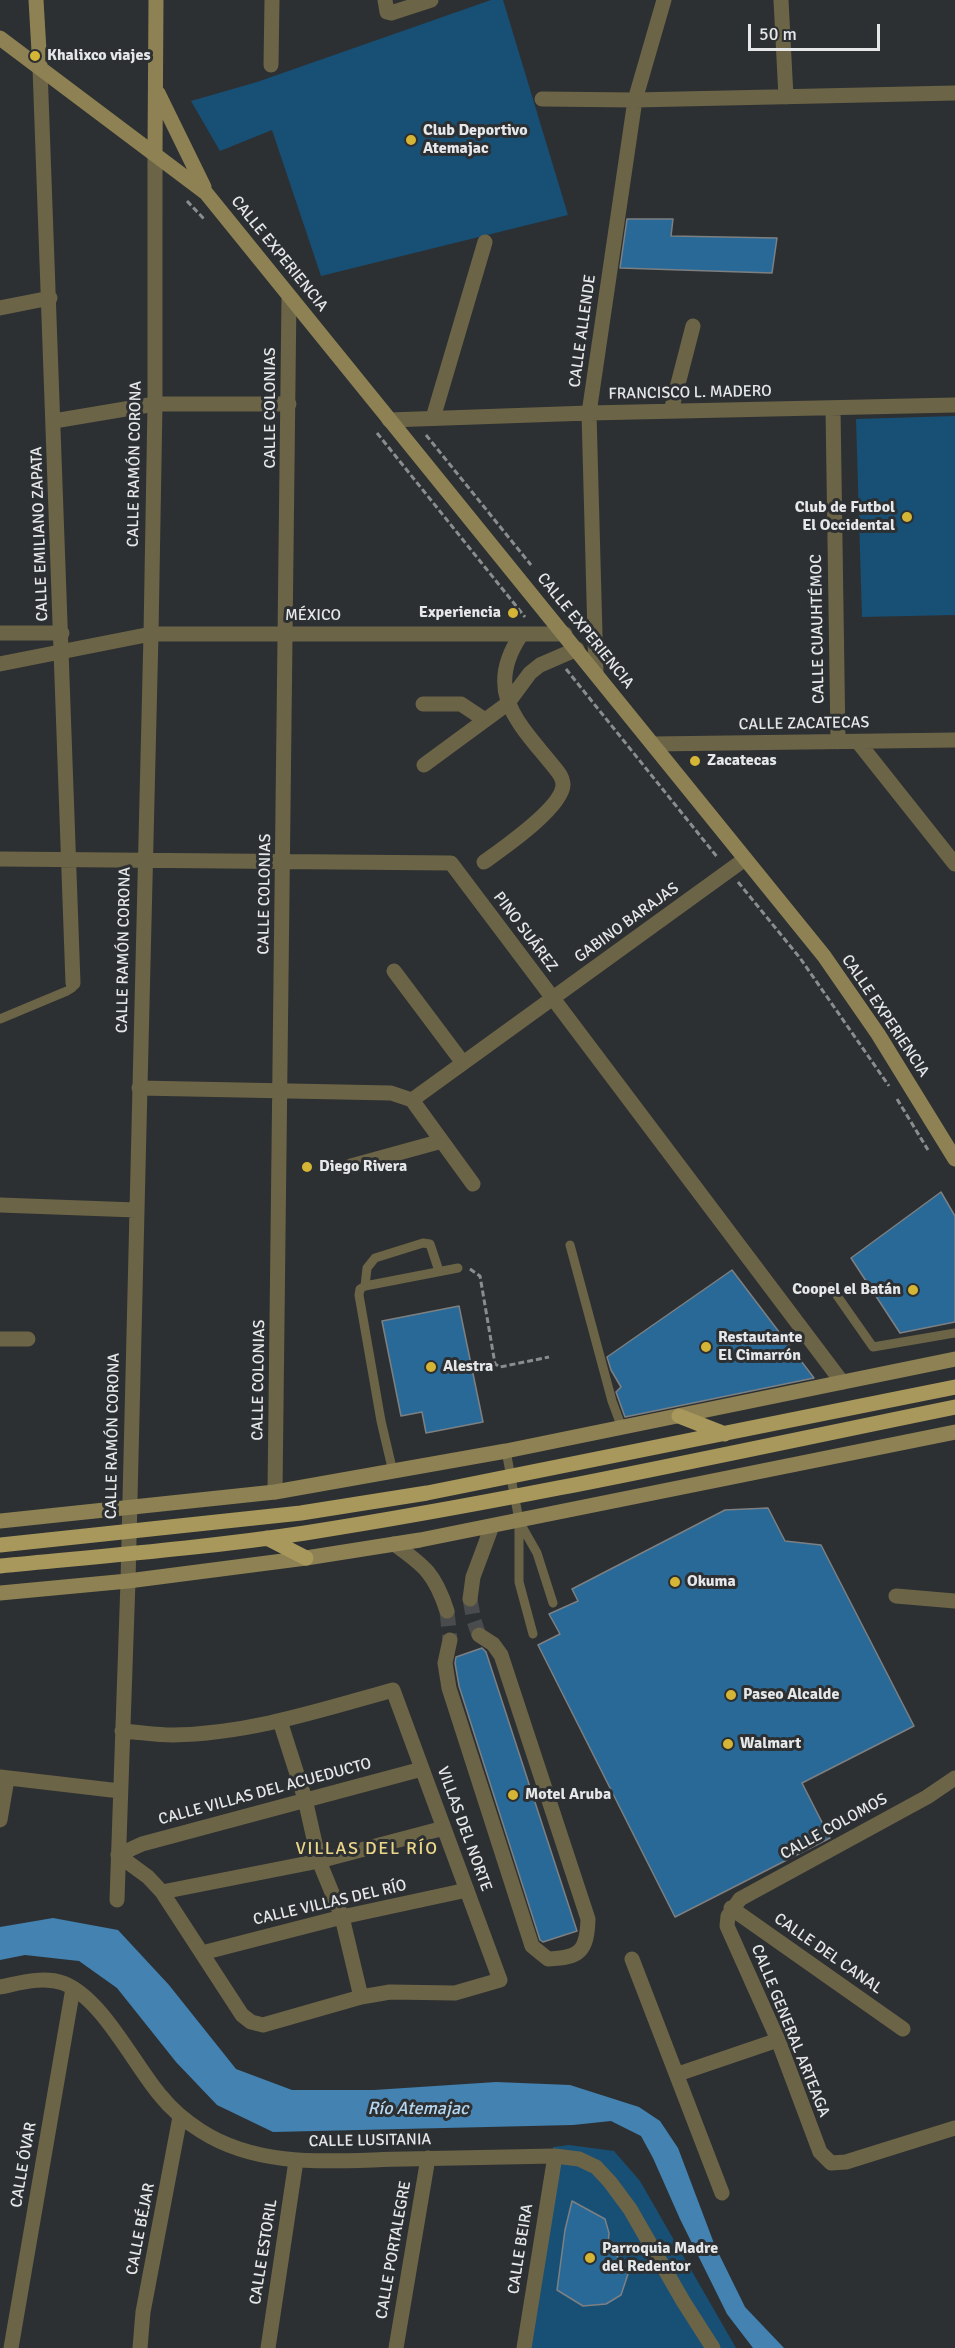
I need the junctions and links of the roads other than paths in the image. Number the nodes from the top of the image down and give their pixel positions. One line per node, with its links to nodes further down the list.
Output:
1 (36, 0): 10 (street, CALLE EMILIANO ZAPATA)
2 (156, 0): 11 (street, CALLE RAMÓN CORONA)
3 (272, 0): 9 (street)
4 (430, 0): 7 (street)
5 (664, 0): 15 (street, CALLE ALLENDE)
6 (781, 0): 13 (street)
7 (386, 6)
8 (0, 38): 10 (street, CALLE EXPERIENCIA)
9 (271, 65)
10 (40, 68): 16 (street, CALLE EXPERIENCIA); 20 (street, CALLE EMILIANO ZAPATA)
11 (156, 88): 16 (street, CALLE RAMÓN CORONA); 17 (street)
12 (955, 93): 13 (street)
13 (786, 97): 15 (street)
14 (542, 99): 15 (street)
15 (635, 100): 28 (street, CALLE ALLENDE)
16 (155, 152): 17 (street, CALLE EXPERIENCIA); 23 (street, CALLE RAMÓN CORONA)
17 (207, 193): 19 (street, CALLE EXPERIENCIA)
18 (485, 242): 29 (street)
19 (289, 296): 24 (street, CALLE COLONIAS); 30 (street, CALLE EXPERIENCIA)
20 (50, 298): 21 (street); 31 (street, CALLE EMILIANO ZAPATA)
21 (0, 308)
22 (693, 326): 27 (street)
23 (155, 404): 24 (street); 31 (street); 34 (street, CALLE RAMÓN CORONA)
24 (289, 404): 35 (street, CALLE COLONIAS)
25 (955, 405): 26 (street, FRANCISCO L. MADERO)
26 (833, 408): 27 (street, FRANCISCO L. MADERO); 46 (street, CALLE CUAUHTÉMOC)
27 (671, 411): 28 (street, FRANCISCO L. MADERO)
28 (589, 413): 29 (street, FRANCISCO L. MADERO); 41 (street, CALLE ALLENDE)
29 (433, 418): 30 (street, FRANCISCO L. MADERO)
30 (389, 420): 36 (street, CALLE EXPERIENCIA)
31 (54, 421): 33 (street, CALLE EMILIANO ZAPATA)
32 (0, 633): 33 (street)
33 (62, 633): 39 (street, CALLE EMILIANO ZAPATA)
34 (151, 634): 35 (street, MÉXICO); 39 (street, MÉXICO); 53 (street, CALLE RAMÓN CORONA)
35 (286, 634): 37 (street, MÉXICO); 54 (street, CALLE COLONIAS)
36 (565, 634): 37 (street, MÉXICO); 38 (street, CALLE EXPERIENCIA)
37 (521, 635): 43 (street)
38 (577, 649): 41 (street, CALLE EXPERIENCIA); 43 (street)
39 (62, 652): 40 (street, MÉXICO); 52 (street, CALLE EMILIANO ZAPATA)
40 (0, 664)
41 (596, 672): 48 (street, CALLE EXPERIENCIA)
42 (423, 704): 44 (street)
43 (507, 704): 44 (street); 55 (street)
44 (485, 720): 49 (street)
45 (955, 740): 47 (street, CALLE ZACATECAS)
46 (838, 742): 47 (street, CALLE ZACATECAS); 48 (street, CALLE ZACATECAS)
47 (858, 742): 56 (street)
48 (653, 744): 51 (street, CALLE EXPERIENCIA)
49 (424, 765)
50 (0, 859): 52 (street, PINO SUÁREZ)
51 (745, 859): 59 (street, GABINO BARAJAS); 66 (street, CALLE EXPERIENCIA)
52 (70, 860): 53 (street, PINO SUÁREZ); 58 (street, CALLE EMILIANO ZAPATA)
53 (144, 861): 54 (street, PINO SUÁREZ); 62 (street, CALLE RAMÓN CORONA)
54 (284, 862): 59 (street, PINO SUÁREZ); 63 (street, CALLE COLONIAS)
55 (484, 862)
56 (955, 864)
57 (394, 971): 61 (street)
58 (73, 983): 60 (lane, CALLE EMILIANO ZAPATA)
59 (552, 998): 61 (street, GABINO BARAJAS); 80 (street, PINO SUÁREZ)
60 (0, 1019)
61 (463, 1064): 64 (street, GABINO BARAJAS)
62 (139, 1088): 63 (street); 70 (street, CALLE RAMÓN CORONA)
63 (281, 1091): 64 (street); 90 (street, CALLE COLONIAS)
64 (412, 1100): 65 (street)
65 (442, 1141): 67 (street); 68 (street)
66 (955, 1159)
67 (351, 1166)
68 (473, 1184)
69 (0, 1205): 70 (street)
70 (136, 1210): 92 (street, CALLE RAMÓN CORONA)
71 (570, 1245): 84 (lane)
72 (458, 1268): 73 (lane)
73 (439, 1271): 74 (lane); 74 (lane)
74 (365, 1286): 88 (lane)
75 (831, 1287): 76 (lane)
76 (955, 1333)
77 (0, 1339): 78 (street)
78 (28, 1339)
79 (955, 1359): 80 (street)
80 (842, 1382): 83 (street)
81 (955, 1387): 86 (main road)
82 (955, 1407): 91 (main road)
83 (679, 1416): 84 (street); 86 (main road)
84 (622, 1428): 87 (street)
85 (955, 1432): 93 (street)
86 (725, 1434): 89 (main road)
87 (506, 1452): 88 (street); 89 (lane)
88 (393, 1472): 90 (street)
89 (511, 1476): 91 (lane); 96 (main road)
90 (275, 1492): 92 (street)
91 (514, 1496): 93 (lane); 97 (main road)
92 (129, 1509): 94 (street); 96 (street, CALLE RAMÓN CORONA)
93 (519, 1520): 95 (street); 108 (lane); 110 (lane)
94 (0, 1521)
95 (492, 1526): 98 (street); 106 (street)
96 (129, 1532): 99 (main road); 100 (street, CALLE RAMÓN CORONA)
97 (267, 1538): 100 (main road); 101 (main road)
98 (393, 1544): 101 (street); 109 (street)
99 (0, 1545)
100 (129, 1554): 102 (main road); 103 (street, CALLE RAMÓN CORONA)
101 (306, 1558): 103 (street)
102 (0, 1566)
103 (128, 1581): 104 (street); 114 (street, CALLE RAMÓN CORONA)
104 (0, 1593)
105 (896, 1596): 107 (street)
106 (470, 1599)
107 (955, 1601)
108 (553, 1603)
109 (447, 1611)
110 (533, 1634)
111 (479, 1635): 112 (street)
112 (450, 1640)
113 (280, 1721): 114 (street); 115 (street, VILLAS DEL NORTE); 119 (street)
114 (122, 1731): 118 (street, CALLE RAMÓN CORONA)
115 (422, 1768): 119 (street, CALLE VILLAS DEL ACUEDUCTO); 121 (street, VILLAS DEL NORTE)
116 (4, 1778): 118 (street); 120 (street)
117 (955, 1778): 127 (street, CALLE COLOMOS)
118 (120, 1791): 122 (street, CALLE RAMÓN CORONA)
119 (305, 1799): 122 (street, CALLE VILLAS DEL ACUEDUCTO); 123 (street)
120 (0, 1820)
121 (444, 1828): 123 (street); 124 (street, VILLAS DEL NORTE)
122 (118, 1855): 125 (street); 126 (street, CALLE RAMÓN CORONA)
123 (319, 1861): 125 (street); 128 (street)
124 (467, 1890): 128 (street, CALLE VILLAS DEL RÍO); 133 (street, VILLAS DEL NORTE)
125 (162, 1892): 129 (street)
126 (117, 1900)
127 (731, 1908): 134 (street, CALLE DEL CANAL); 135 (street, CALLE GENERAL ARTEAGA)
128 (342, 1917): 129 (street, CALLE VILLAS DEL RÍO); 133 (street)
129 (202, 1953): 133 (street)
130 (632, 1959): 136 (street)
131 (0, 1987): 132 (street, CALLE LUSITANIA)
132 (73, 1988): 137 (street, CALLE LUSITANIA); 143 (street, CALLE ÓVAR)
133 (361, 1997)
134 (903, 2029)
135 (778, 2040): 136 (street); 138 (street, CALLE GENERAL ARTEAGA)
136 (678, 2074): 142 (street)
137 (180, 2117): 141 (street, CALLE LUSITANIA); 144 (street, CALLE BÉJAR)
138 (955, 2128)
139 (555, 2156): 140 (street, CALLE LUSITANIA); 147 (street, CALLE BEIRA); 148 (street, CALLE LUSITANIA)
140 (428, 2158): 141 (street, CALLE LUSITANIA); 146 (street, CALLE PORTALEGRE)
141 (296, 2161): 145 (street, CALLE ESTORIL)
142 (722, 2193)
143 (11, 2348)
144 (140, 2348)
145 (268, 2348)
146 (396, 2348)
147 (524, 2348)
148 (713, 2348)

